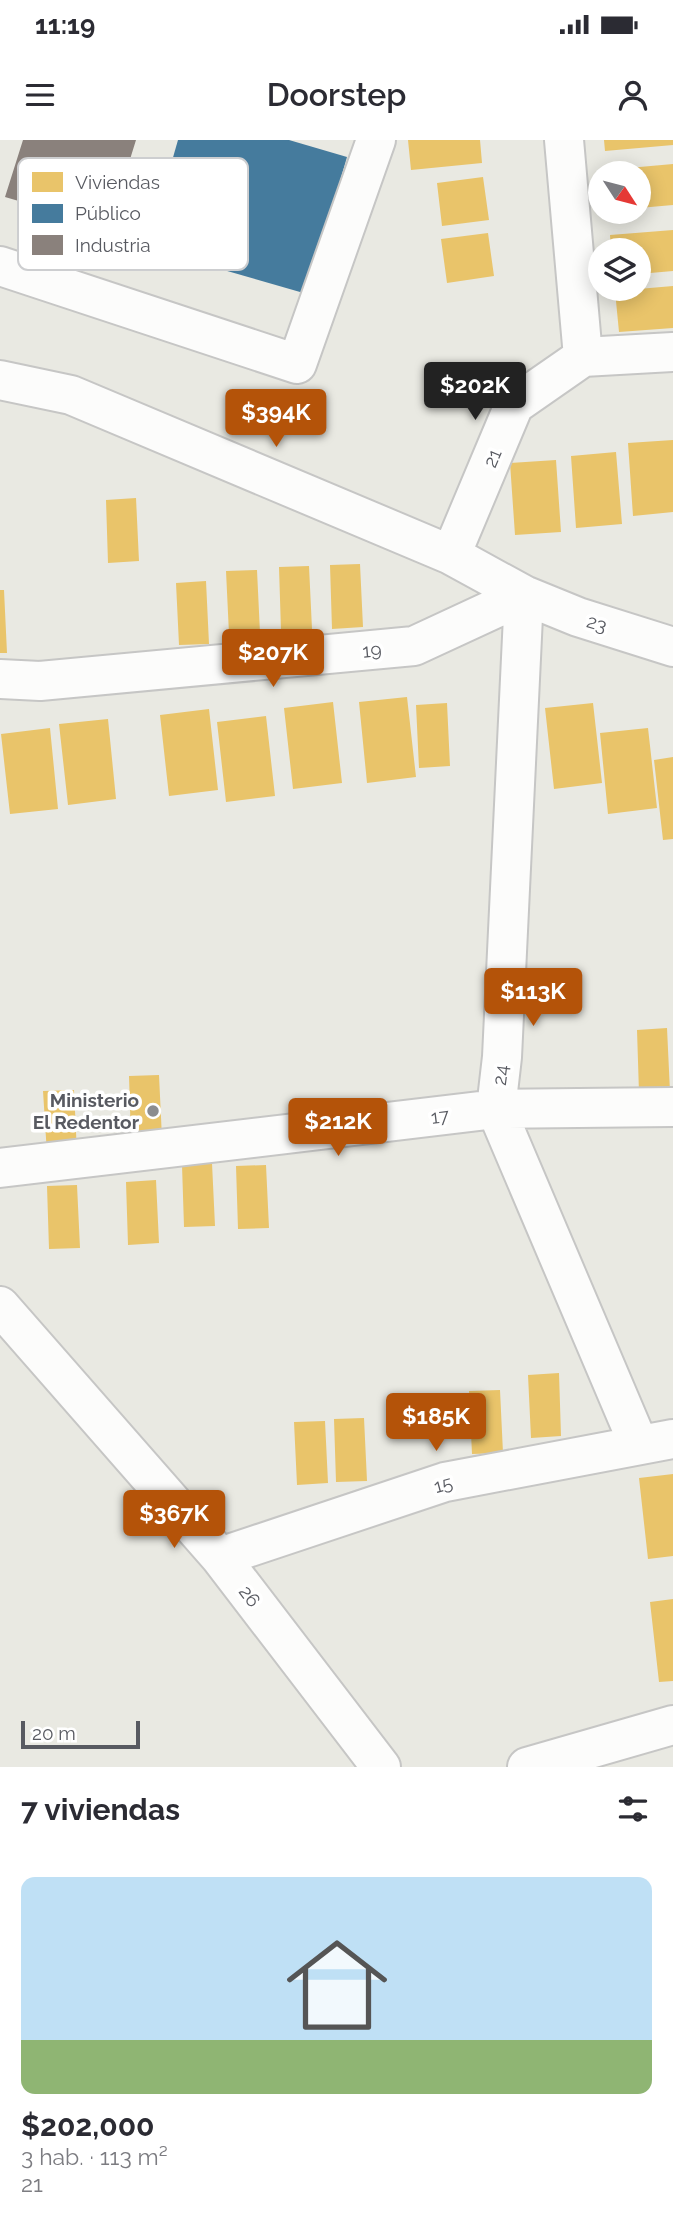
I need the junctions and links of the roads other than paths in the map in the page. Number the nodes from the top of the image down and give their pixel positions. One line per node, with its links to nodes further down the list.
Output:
1 (376, 140): 3 (street)
2 (564, 140): 5 (street)
3 (0, 267)
4 (673, 352): 5 (street)
5 (583, 356): 7 (street, 21)
6 (0, 380): 7 (street, 23)
7 (451, 555): 8 (street, 23)
8 (524, 595): 9 (street, 23); 10 (street, 19); 12 (street, 24)
9 (673, 647)
10 (0, 679)
11 (673, 1107): 12 (street, 17)
12 (496, 1109): 13 (street, 17); 15 (street, 24)
13 (0, 1168)
14 (0, 1306): 16 (street, 26)
15 (656, 1441): 16 (street, 15)
16 (220, 1557): 18 (street, 26)
17 (673, 1725): 19 (street)
18 (381, 1767)
19 (527, 1767)

